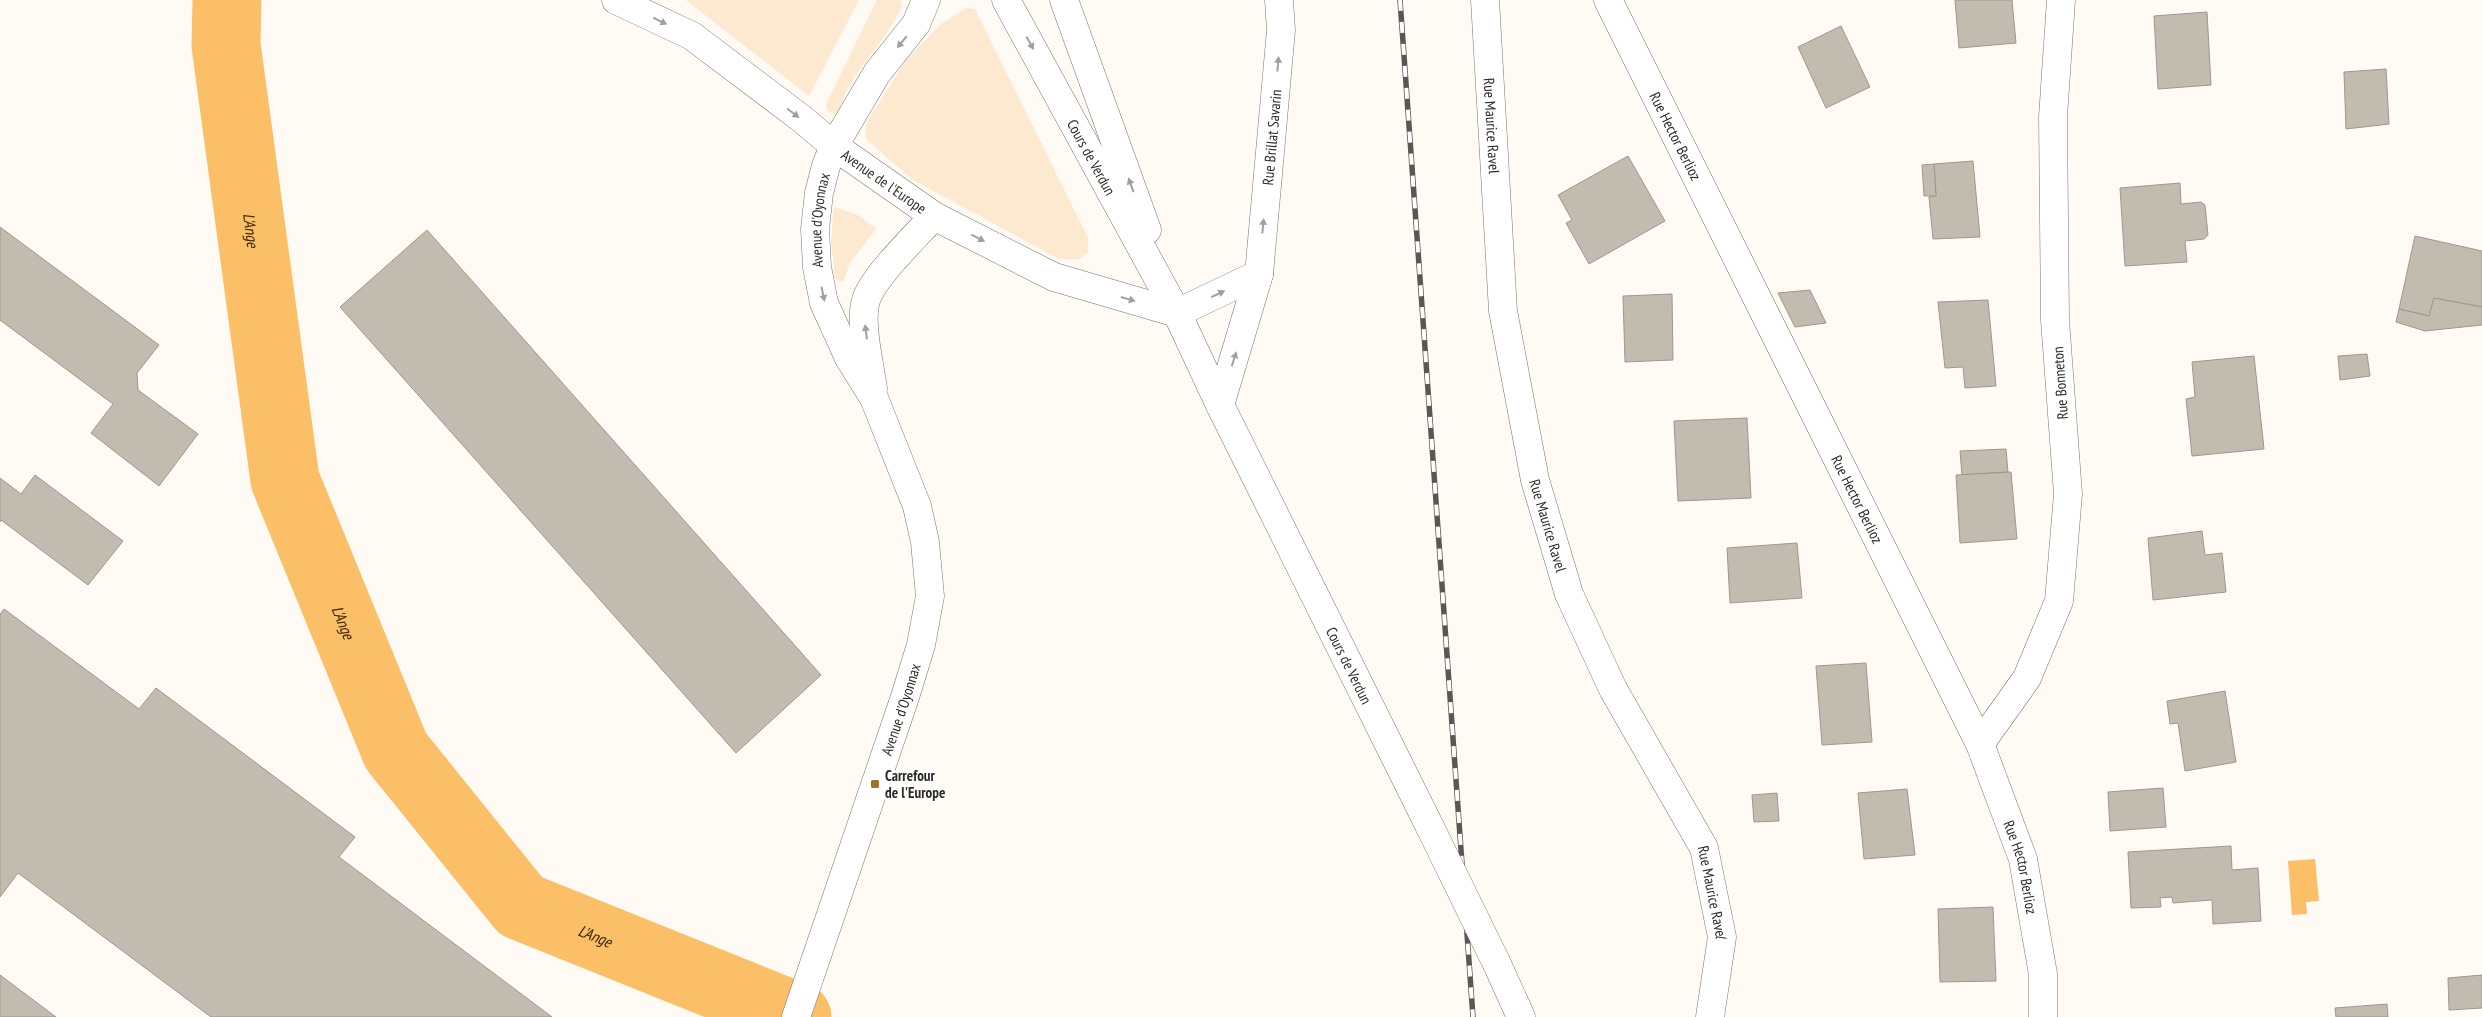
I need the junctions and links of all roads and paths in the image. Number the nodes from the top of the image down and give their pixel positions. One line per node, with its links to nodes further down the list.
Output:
1 (616, 0): 9 (main road, Avenue de l'Europe, one-way to 9)
2 (926, 0): 9 (main road, Avenue d'Oyonnax, one-way to 9)
3 (1006, 0): 12 (main road, Cours de Verdun, one-way to 12)
4 (1064, 0): 12 (main road, Cours de Verdun, one-way to 4)
5 (1279, 0): 11 (main road, Rue Brillat Savarin, one-way to 5)
6 (1484, 0): 18 (main road, Rue Maurice Ravel)
7 (1608, 0): 15 (main road, Rue Hector Berlioz)
8 (2061, 0): 15 (main road, Rue Bonneton)
9 (834, 146): 10 (main road, Avenue de l'Europe); 13 (main road, Avenue d'Oyonnax, one-way to 13)
10 (934, 216): 12 (main road, Avenue de l'Europe, one-way to 12); 13 (main road, Avenue d'Oyonnax, one-way to 10)
11 (1259, 274): 12 (main road, one-way to 11); 14 (main road, Rue Brillat Savarin, one-way to 11)
12 (1177, 313): 14 (main road, Cours de Verdun)
13 (874, 398): 16 (main road, Avenue d'Oyonnax)
14 (1220, 405): 17 (main road, Cours de Verdun, bridge)
15 (1980, 744): 19 (main road, Rue Hector Berlioz)
16 (796, 1017)
17 (1521, 1017)
18 (1710, 1017)
19 (2043, 1017)

